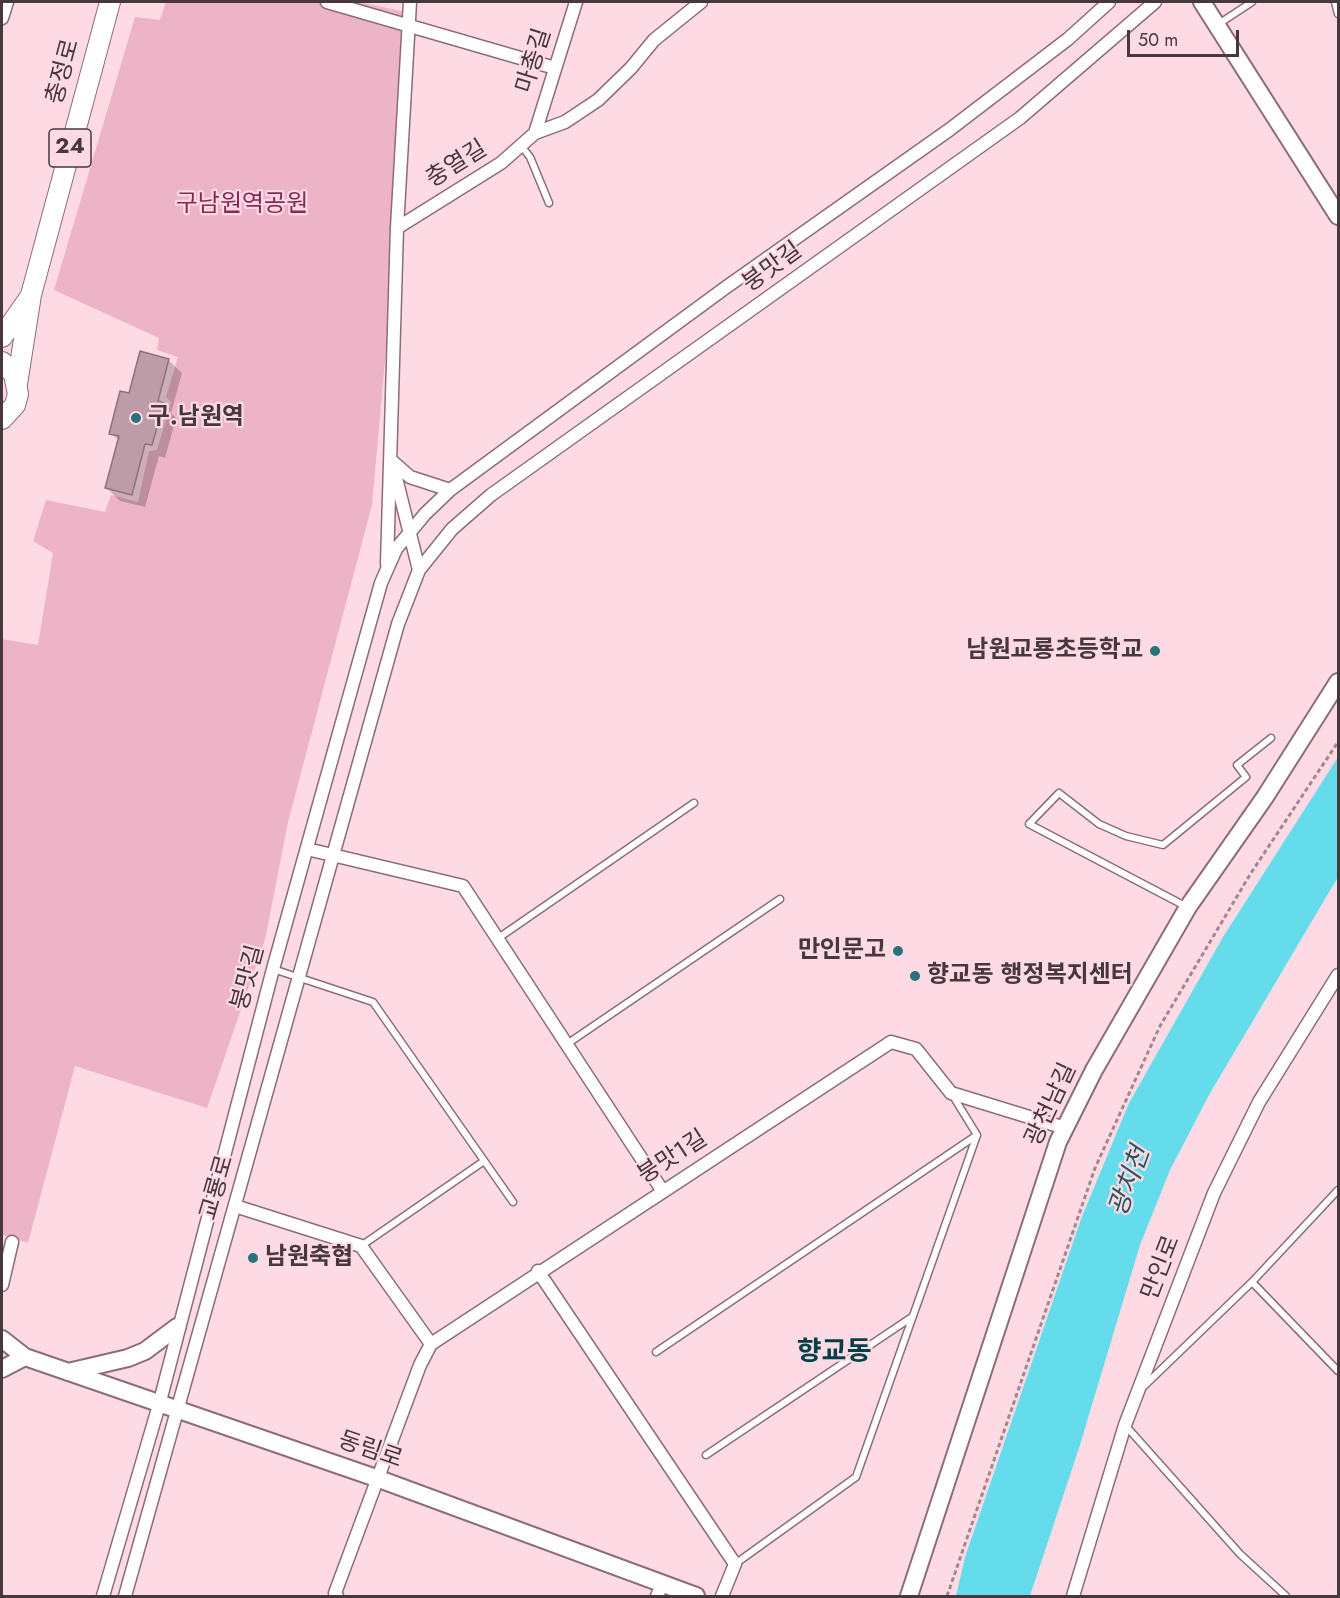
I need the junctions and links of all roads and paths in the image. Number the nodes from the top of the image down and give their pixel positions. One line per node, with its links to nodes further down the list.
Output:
1 (7, 2): 13 (street)
2 (110, 2): 22 (main road, 충정로 / 24)
3 (327, 2): 15 (street)
4 (410, 2): 15 (street, 붕맛길)
5 (576, 2): 16 (street, 마총길)
6 (701, 2): 17 (street)
7 (1109, 2): 28 (street, 붕맛길)
8 (1155, 2): 31 (street, 붕맛길)
9 (1202, 2): 14 (street)
10 (1252, 2): 14 (lane)
11 (1335, 2): 12 (lane)
12 (1338, 14)
13 (2, 18)
14 (1217, 25): 20 (street)
15 (410, 26): 16 (street); 21 (street, 붕맛길)
16 (555, 69): 17 (street, 마총길)
17 (535, 133): 18 (street, 충열길)
18 (522, 147): 19 (lane); 21 (street, 충열길)
19 (549, 203)
20 (1338, 214)
21 (398, 228): 27 (street, 붕맛길)
22 (31, 295): 23 (main road, 충정로 / 24); 25 (main road, 충정로 / 24)
23 (2, 337)
24 (2, 362): 25 (main road)
25 (17, 384): 26 (main road, 24)
26 (2, 419)
27 (391, 460): 28 (street); 29 (street, 붕맛길); 30 (street, 붕맛길)
28 (450, 490): 29 (street, 붕맛길)
29 (411, 531): 30 (street, 붕맛길); 31 (street, 붕맛길)
30 (387, 565): 36 (street, 붕맛길)
31 (419, 570): 37 (street, 붕맛길)
32 (1338, 682): 39 (street, 광천남길)
33 (1271, 738): 39 (lane)
34 (1338, 742): 81 (path)
35 (694, 803): 40 (lane)
36 (307, 849): 37 (street); 41 (street, 붕맛길)
37 (333, 857): 40 (street); 43 (street, 붕맛길)
38 (780, 899): 44 (lane)
39 (1188, 907): 46 (street, 광천남길)
40 (496, 940): 44 (street)
41 (273, 969): 43 (lane); 59 (street, 붕맛길)
42 (1338, 975): 67 (street, 만인로)
43 (299, 977): 48 (lane); 52 (street, 교룡로)
44 (567, 1044): 49 (street)
45 (951, 1093): 46 (street); 47 (lane); 49 (street, 붕맛1길)
46 (1065, 1128): 80 (street, 광천남길)
47 (978, 1135): 58 (lane); 62 (lane)
48 (484, 1161): 51 (lane); 54 (lane)
49 (663, 1190): 55 (street, 붕맛1길)
50 (1338, 1191): 56 (lane)
51 (513, 1202)
52 (235, 1206): 54 (street); 69 (street, 교룡로)
53 (12, 1242): 57 (street)
54 (361, 1246): 61 (street)
55 (538, 1271): 61 (street, 붕맛1길); 73 (street)
56 (1252, 1282): 65 (lane); 67 (lane)
57 (2, 1285)
58 (913, 1317): 71 (lane); 73 (lane)
59 (177, 1326): 66 (street); 68 (street, 붕맛길)
60 (2, 1339): 63 (street, 동림로)
61 (431, 1344): 72 (street, 붕맛1길)
62 (657, 1352)
63 (25, 1358): 64 (street); 66 (street, 동림로)
64 (2, 1369)
65 (1338, 1371)
66 (68, 1372): 68 (street, 동림로)
67 (1137, 1392): 70 (street, 만인로)
68 (159, 1405): 69 (street, 동림로); 76 (street, 붕맛길)
69 (178, 1411): 72 (street, 동림로); 77 (street, 교룡로)
70 (1125, 1425): 82 (street, 만인로); 83 (lane)
71 (706, 1455)
72 (379, 1479): 74 (street, 동림로); 75 (street, 붕맛1길)
73 (735, 1564): 79 (street)
74 (659, 1591): 78 (street, 동림로)
75 (334, 1595)
76 (103, 1596)
77 (125, 1596)
78 (696, 1596)
79 (722, 1596)
80 (909, 1596)
81 (948, 1596)
82 (1073, 1596)
83 (1286, 1596)

